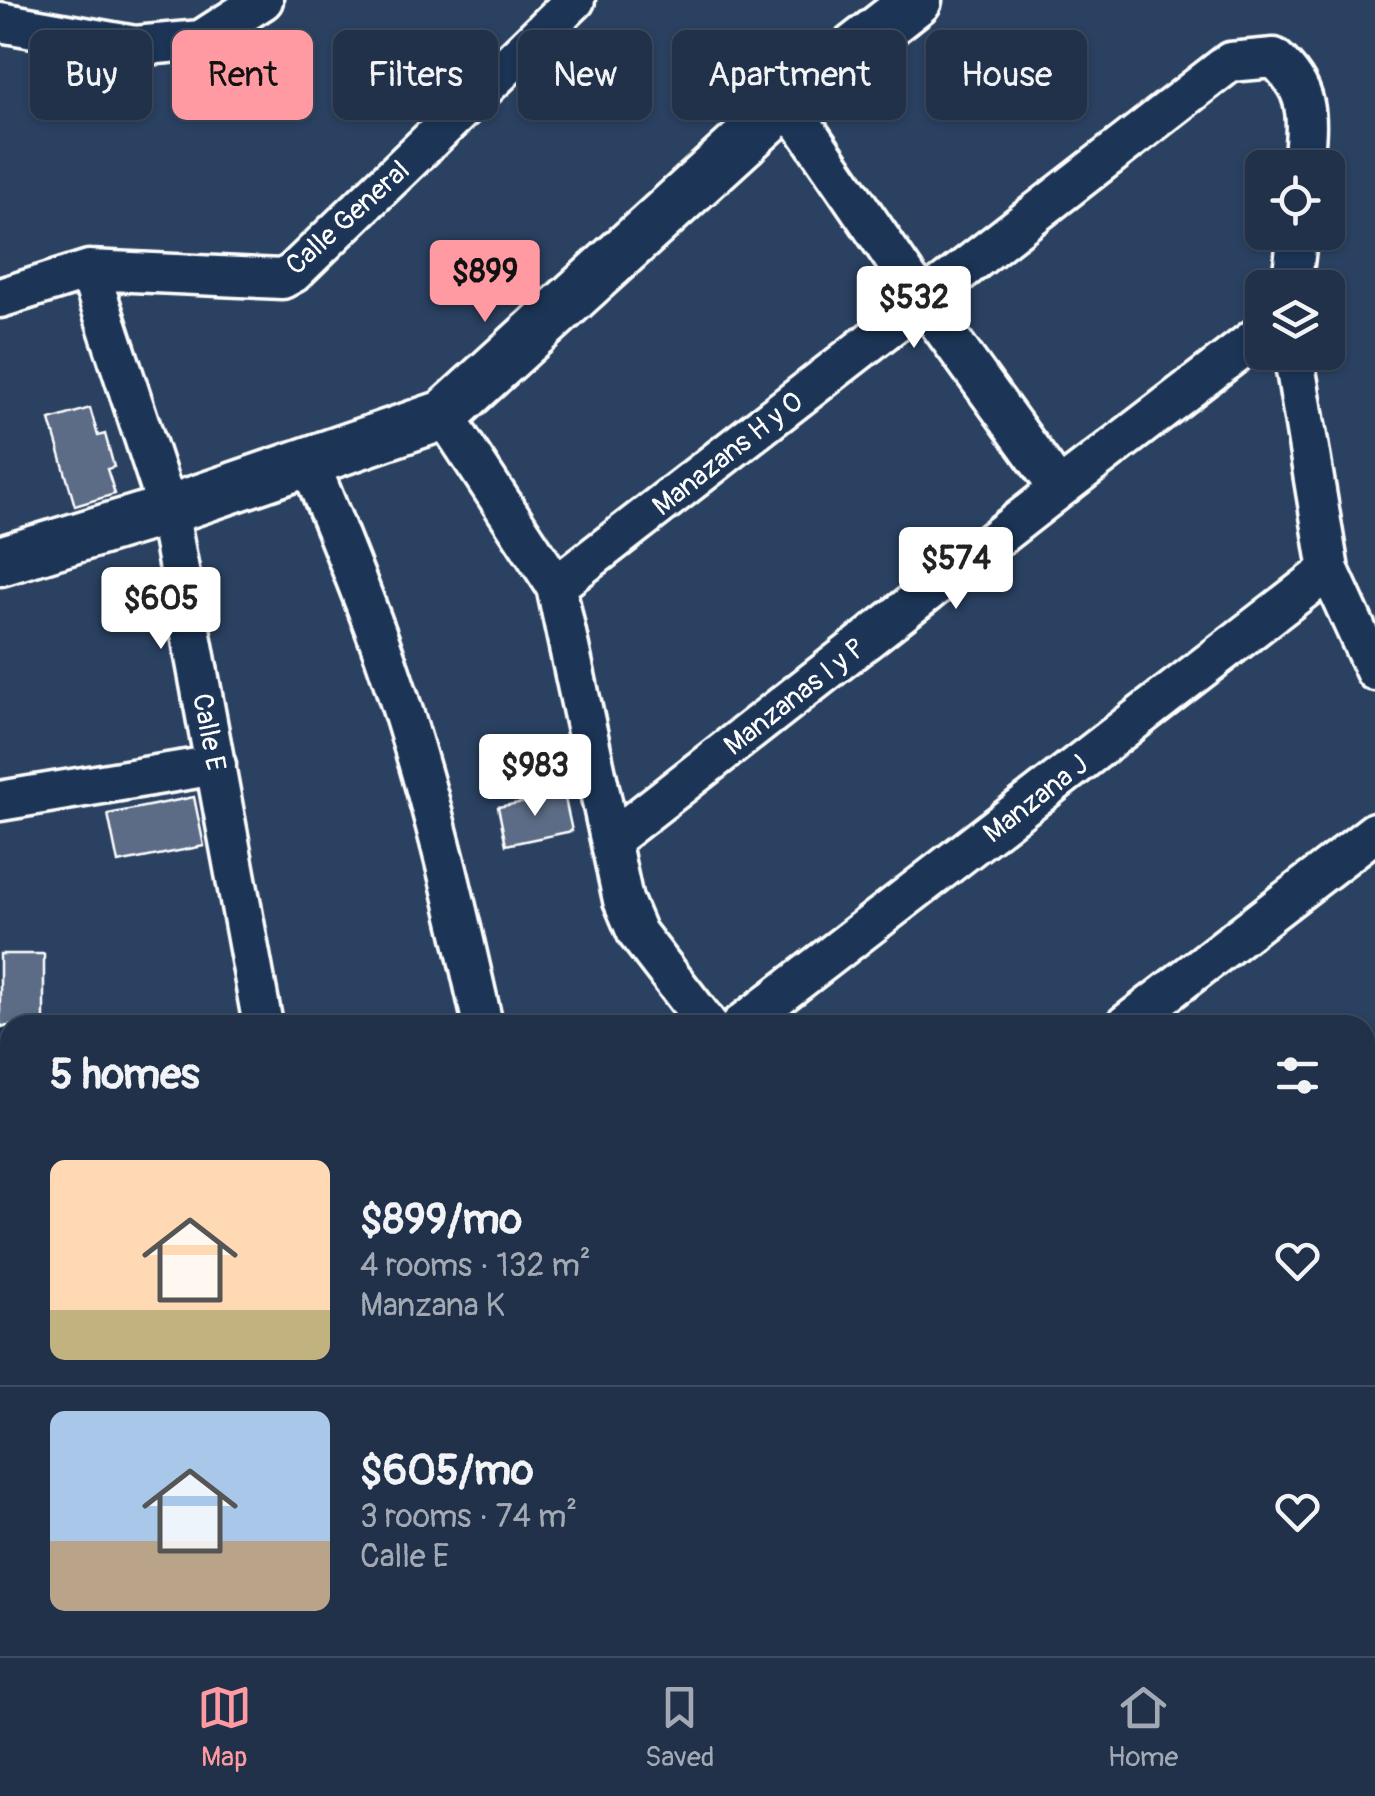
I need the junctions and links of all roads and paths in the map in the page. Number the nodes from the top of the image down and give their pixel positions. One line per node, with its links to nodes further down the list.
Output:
1 (263, 0): 4 (street)
2 (575, 0): 9 (street, Calle General)
3 (917, 0): 5 (street)
4 (0, 22)
5 (879, 30)
6 (767, 120): 14 (street)
7 (799, 120): 11 (street)
8 (1304, 150): 11 (street, Manazans H y O)
9 (89, 270): 10 (street, Calle General); 17 (street, Calle E)
10 (0, 298)
11 (924, 301): 16 (street); 20 (street, Manazans H y O)
12 (1245, 347): 16 (street, Manzanas I y P)
13 (1296, 370): 19 (street)
14 (444, 415): 15 (street); 20 (street)
15 (310, 464): 17 (street); 27 (street)
16 (1058, 488): 25 (street, Manzanas I y P)
17 (168, 510): 18 (street); 22 (street, Calle E)
18 (0, 561)
19 (1329, 570): 21 (street); 29 (street, Manzana J)
20 (556, 586): 25 (street)
21 (1375, 671)
22 (216, 764): 23 (street); 26 (street, Calle E)
23 (0, 801)
24 (1375, 832): 30 (street)
25 (611, 840): 28 (street)
26 (260, 1015)
27 (482, 1015)
28 (700, 1015)
29 (754, 1015)
30 (1137, 1015)

